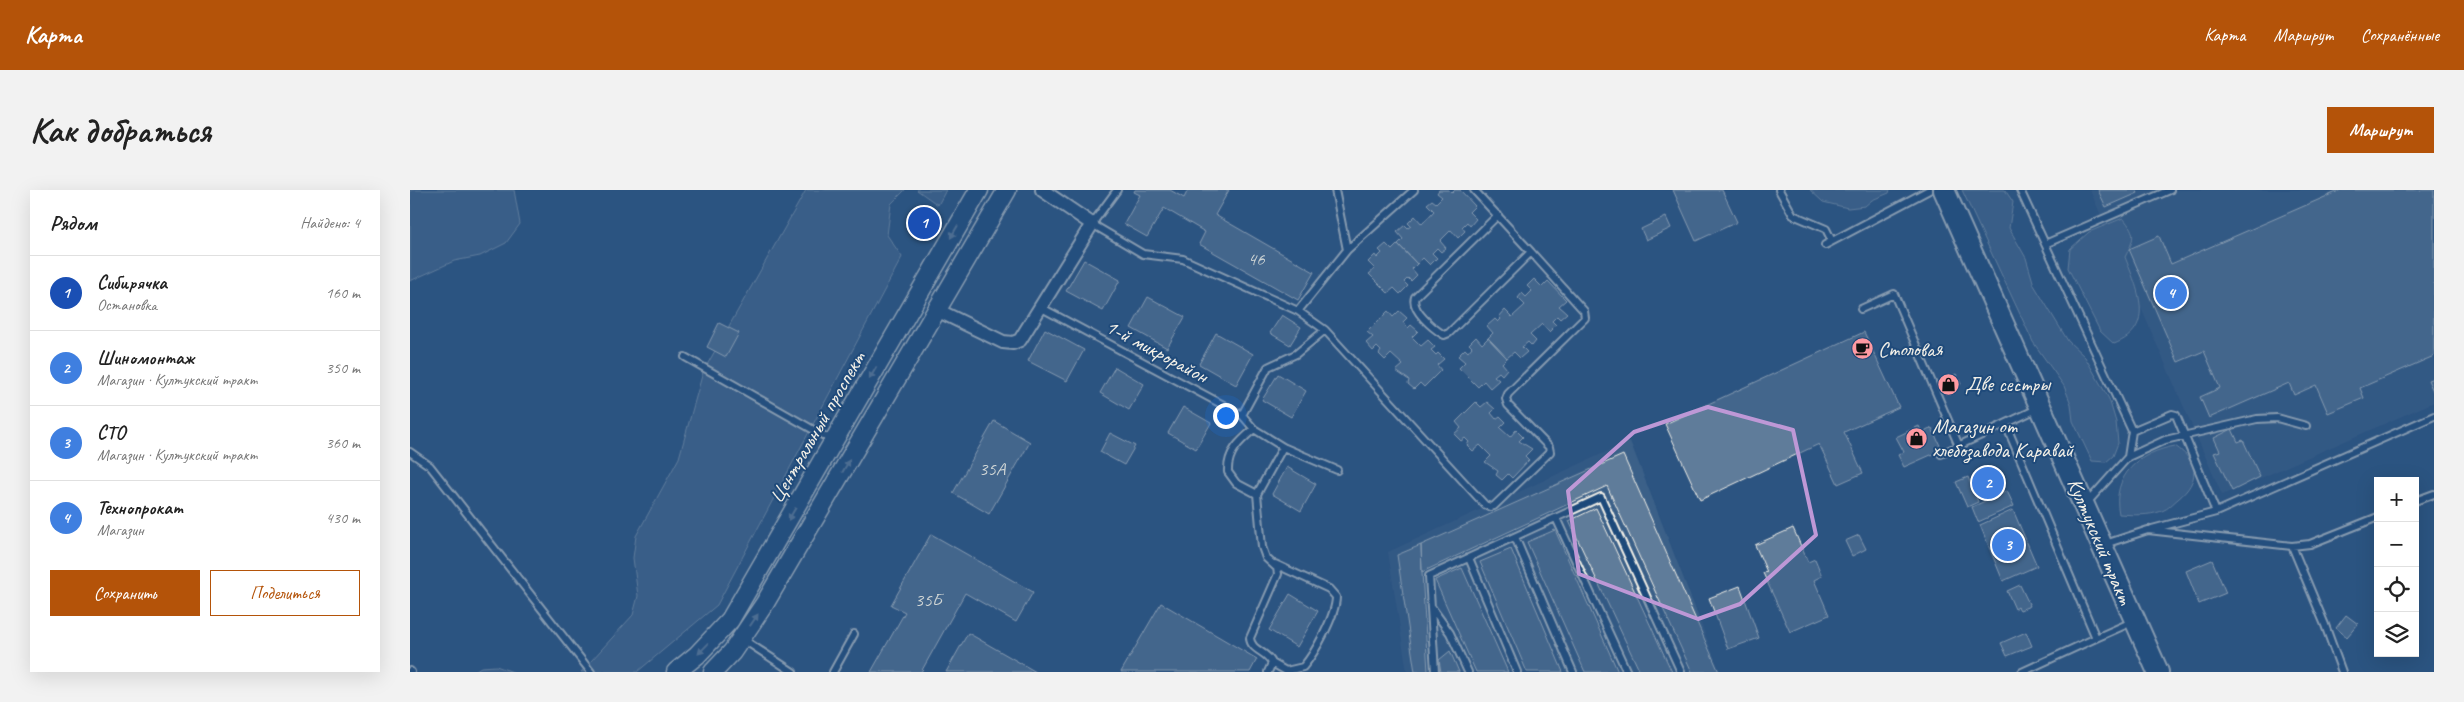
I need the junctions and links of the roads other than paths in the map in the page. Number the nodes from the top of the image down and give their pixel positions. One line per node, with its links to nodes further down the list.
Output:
1 (979, 190): 34 (main road, Центральный проспект, one-way to 34)
2 (1007, 190): 22 (main road, Центральный проспект)
3 (1042, 190): 14 (street)
4 (1117, 190): 14 (lane)
5 (1335, 190): 18 (lane)
6 (1414, 190): 18 (lane)
7 (1474, 190): 13 (lane)
8 (1779, 190): 15 (lane)
9 (1929, 190): 15 (lane)
10 (1944, 190): 26 (main road, Култукский тракт)
11 (2020, 190): 16 (lane)
12 (2170, 190): 16 (lane)
13 (1498, 215): 19 (lane); 19 (lane)
14 (1092, 224): 20 (street); 23 (lane)
15 (1832, 241): 17 (lane)
16 (2045, 244): 32 (lane)
17 (1825, 245)
18 (1347, 250): 23 (lane)
19 (1531, 252): 24 (lane)
20 (1040, 307): 22 (street); 27 (lane, 1-й микрорайон)
21 (1861, 309): 35 (lane)
22 (937, 310): 57 (main road, Центральный проспект, one-way to 22)
23 (1298, 311): 24 (lane)
24 (1325, 330): 27 (lane)
25 (685, 357): 34 (lane)
26 (2042, 407): 29 (lane); 44 (main road, Култукский тракт)
27 (1242, 415): 31 (lane, 1-й микрорайон)
28 (2434, 416): 45 (lane)
29 (2006, 425): 35 (lane); 58 (lane)
30 (2306, 426): 33 (lane)
31 (1254, 429): 36 (lane, 1-й микрорайон); 41 (lane)
32 (2132, 431): 33 (lane); 39 (lane)
33 (2186, 435): 39 (lane); 45 (lane)
34 (834, 442): 61 (main road, Центральный проспект, one-way to 61)
35 (1959, 446): 38 (lane)
36 (1283, 447): 40 (lane, 1-й микрорайон); 41 (lane)
37 (410, 452): 60 (lane)
38 (1941, 454)
39 (2128, 457): 44 (lane)
40 (1337, 470)
41 (1257, 494): 53 (lane)
42 (2434, 494): 43 (lane)
43 (2419, 500)
44 (2085, 505): 50 (main road, Култукский тракт)
45 (2216, 512): 48 (lane)
46 (1556, 518): 49 (lane); 70 (lane); 71 (lane)
47 (2374, 519): 51 (lane)
48 (2148, 530): 50 (lane); 51 (lane)
49 (1514, 537): 52 (lane); 69 (lane)
50 (2102, 545): 55 (main road, Култукский тракт)
51 (2292, 546): 74 (lane)
52 (1469, 558): 54 (lane); 68 (lane)
53 (1273, 563): 59 (lane); 59 (lane)
54 (1431, 607): 66 (lane); 67 (lane)
55 (2134, 621): 58 (lane); 73 (main road, Култукский тракт)
56 (854, 634): 64 (lane)
57 (741, 638): 62 (main road, Центральный проспект); 63 (lane)
58 (2096, 638): 72 (lane)
59 (1272, 662): 65 (lane)
60 (591, 672)
61 (676, 672)
62 (713, 672)
63 (793, 672)
64 (833, 672)
65 (1268, 672)
66 (1435, 672)
67 (1468, 672)
68 (1517, 672)
69 (1573, 672)
70 (1627, 672)
71 (1681, 672)
72 (2022, 672)
73 (2158, 672)
74 (2342, 672)

